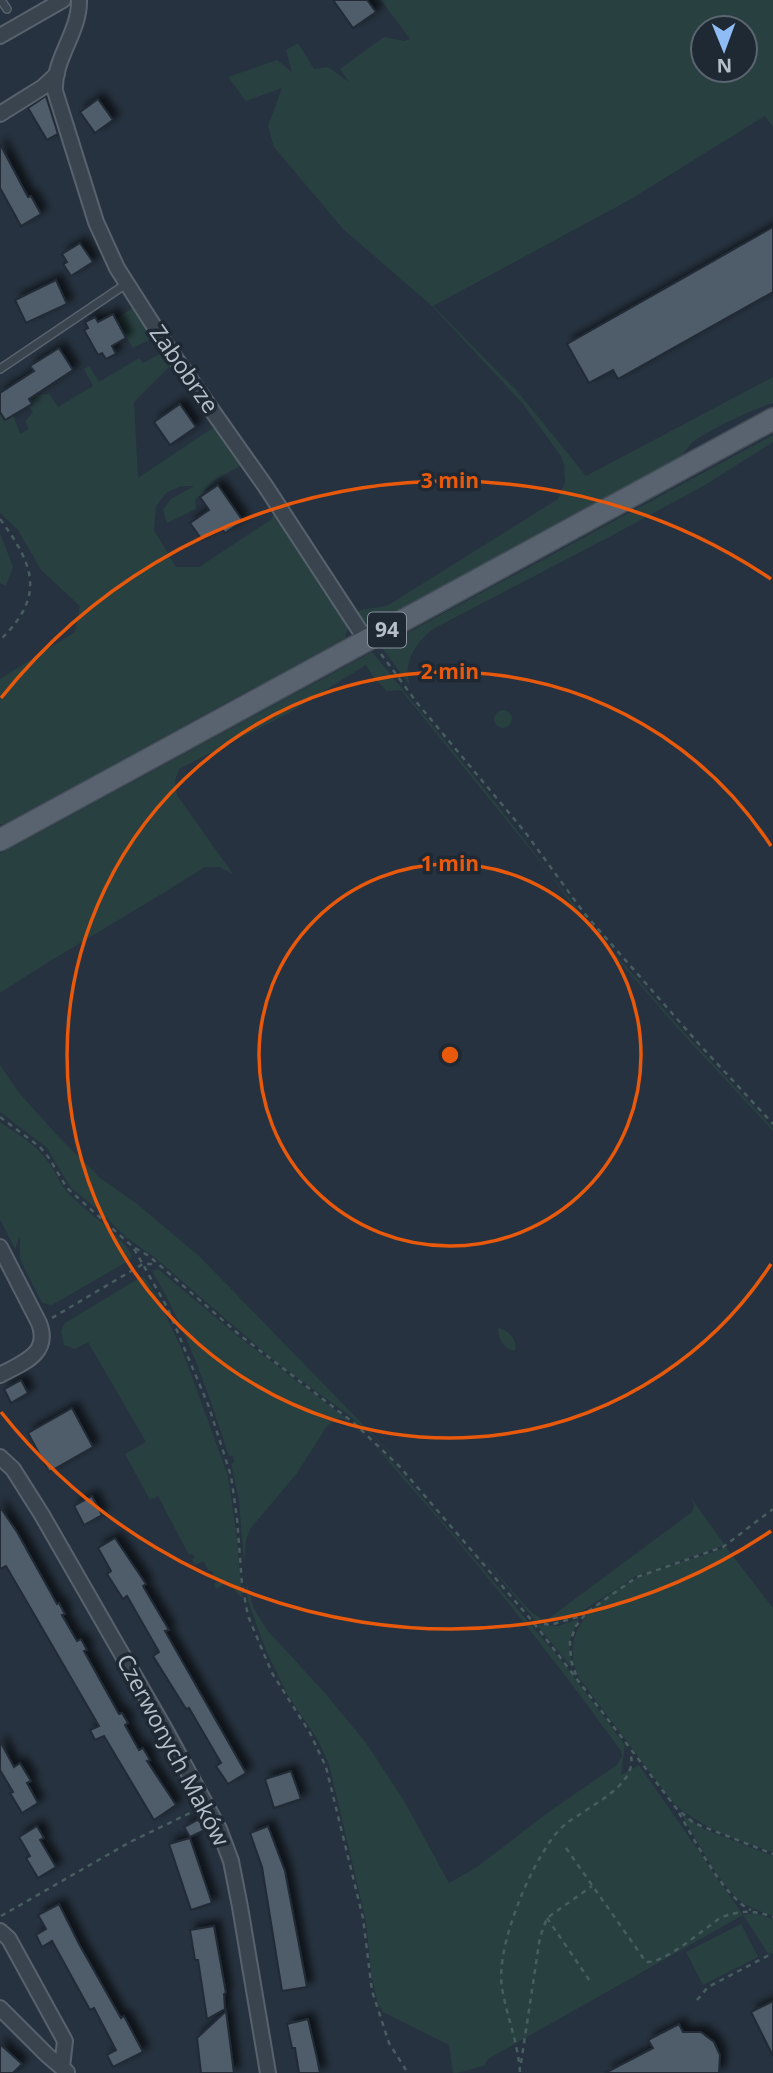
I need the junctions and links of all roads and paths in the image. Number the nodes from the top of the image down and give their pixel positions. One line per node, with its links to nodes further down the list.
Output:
1 (1, 0): 4 (lane)
2 (63, 0): 5 (street)
3 (79, 0): 6 (street, Zabobrze)
4 (7, 9)
5 (0, 36)
6 (57, 74): 7 (street); 8 (street, Zabobrze)
7 (0, 114)
8 (126, 284): 9 (lane); 12 (street, Zabobrze)
9 (0, 369)
10 (773, 419): 12 (main road, 94)
11 (0, 519): 13 (path)
12 (368, 639): 14 (main road, 94); 16 (path)
13 (0, 640)
14 (0, 839)
15 (0, 1117): 18 (path)
16 (773, 1124)
17 (0, 1247): 21 (street)
18 (133, 1247): 19 (path); 20 (path)
19 (142, 1264): 20 (path); 21 (path); 44 (path)
20 (160, 1265): 26 (path)
21 (40, 1325): 22 (street)
22 (0, 1376)
23 (0, 1457): 30 (street, Czerwonych Maków)
24 (773, 1509): 25 (path)
25 (584, 1615): 26 (path); 27 (path)
26 (533, 1622): 27 (path)
27 (577, 1678): 28 (path)
28 (627, 1746): 29 (path); 46 (path)
29 (676, 1808): 32 (path); 34 (path)
30 (209, 1809): 35 (path); 45 (street, Czerwonych Maków)
31 (566, 1849): 33 (path)
32 (773, 1854)
33 (592, 1886): 34 (path); 37 (path)
34 (754, 1911): 36 (path)
35 (0, 1916)
36 (773, 1917)
37 (547, 1918): 40 (path); 46 (path)
38 (0, 1931): 43 (street)
39 (773, 1953): 41 (path)
40 (592, 1984)
41 (697, 2000)
42 (0, 2008): 43 (street)
43 (65, 2070)
44 (406, 2070)
45 (268, 2073)
46 (520, 2073)

